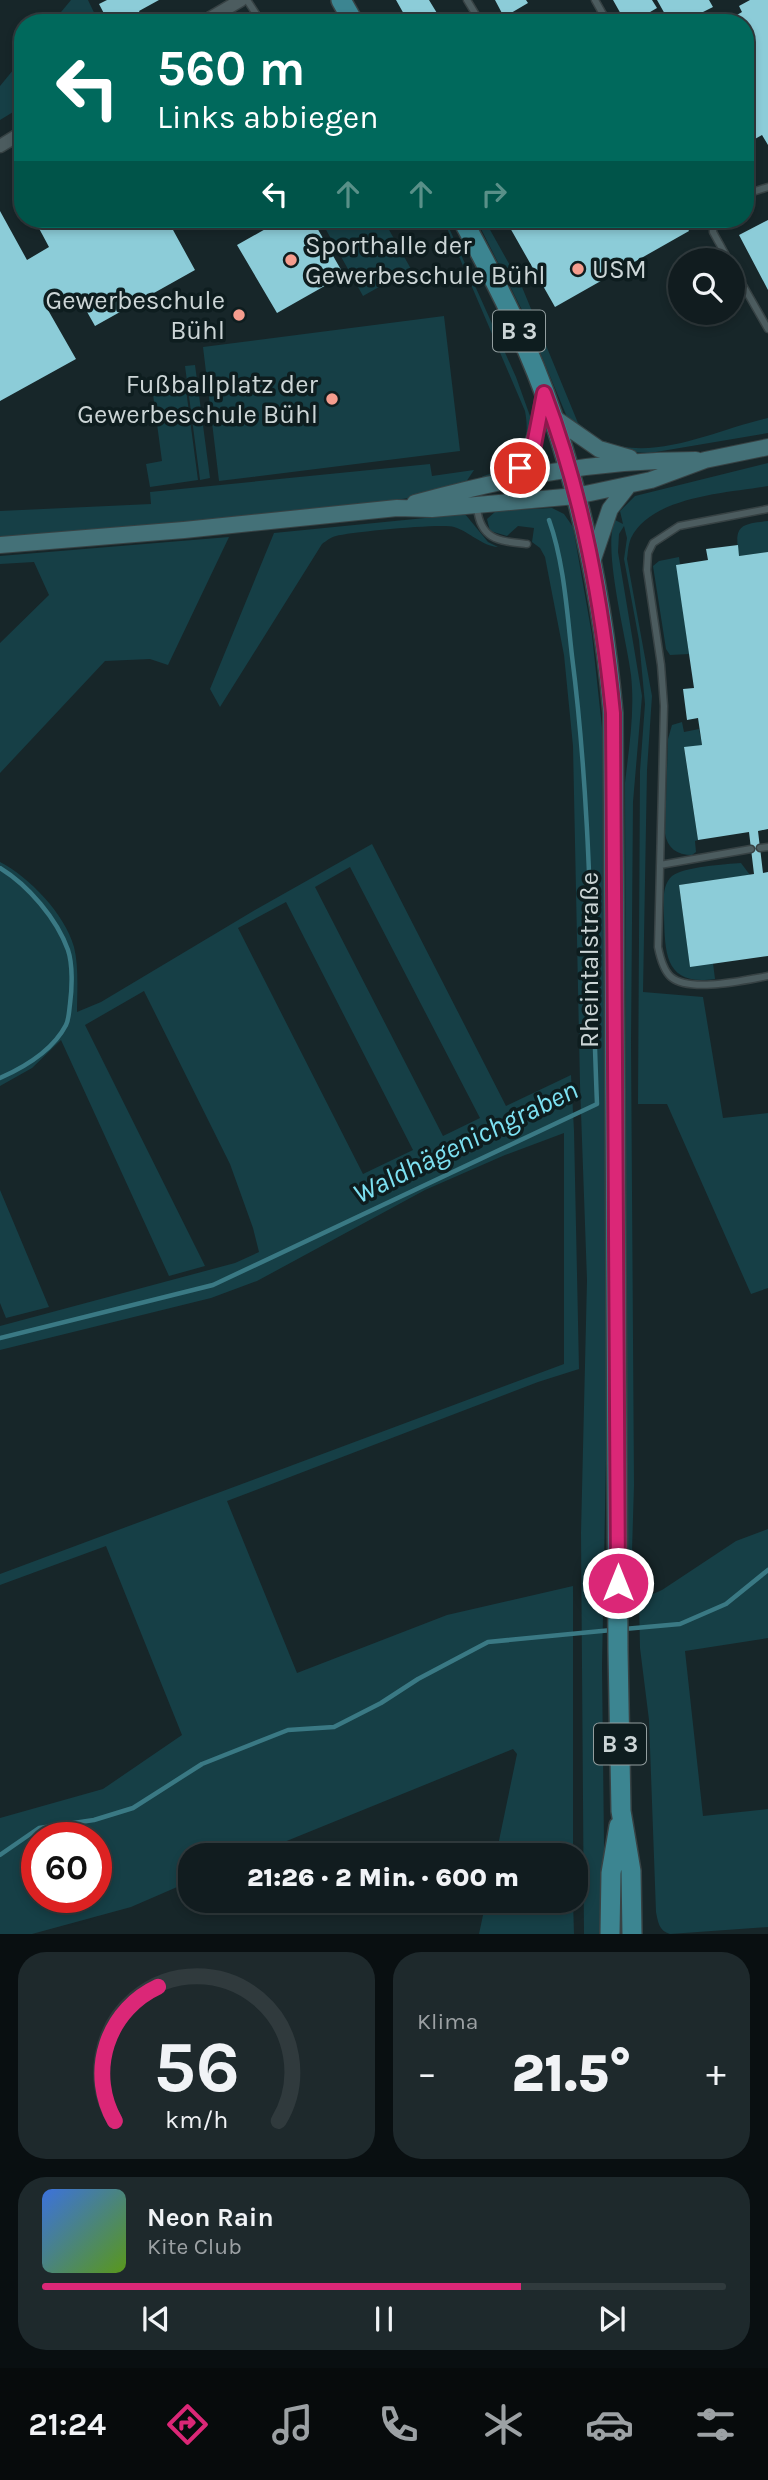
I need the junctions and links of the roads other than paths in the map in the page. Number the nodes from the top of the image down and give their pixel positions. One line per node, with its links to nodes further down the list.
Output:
1 (242, 0): 2 (street)
2 (218, 14)
3 (468, 228): 8 (main road, Rheintalstraße / B 3)
4 (713, 228): 5 (lane)
5 (722, 248)
6 (745, 289): 7 (lane)
7 (768, 329)
8 (544, 393): 9 (main road, Rheintalstraße / B 3); 14 (street)
9 (553, 417): 11 (street); 13 (main road, Rheintalstraße / B 3)
10 (768, 447): 12 (street)
11 (639, 460): 12 (street); 13 (street)
12 (705, 460): 15 (street)
13 (568, 468): 14 (street); 17 (main road, Rheintalstraße / B 3)
14 (512, 478): 16 (street)
15 (628, 486): 17 (street); 23 (street)
16 (474, 488): 18 (lane); 19 (street)
17 (576, 496): 18 (street); 23 (main road, Rheintalstraße / B 3)
18 (477, 506): 19 (street); 21 (lane)
19 (397, 508): 22 (street)
20 (768, 509): 27 (lane)
21 (527, 544)
22 (0, 545)
23 (592, 562): 29 (main road, Rheintalstraße / B 3)
24 (768, 847): 25 (lane)
25 (760, 848)
26 (751, 849): 27 (lane)
27 (660, 865): 28 (lane)
28 (768, 976)
29 (621, 1811): 30 (main road, Rheintalstraße / B 3); 31 (main road, Rheintalstraße / B 3)
30 (610, 1934)
31 (632, 1934)

